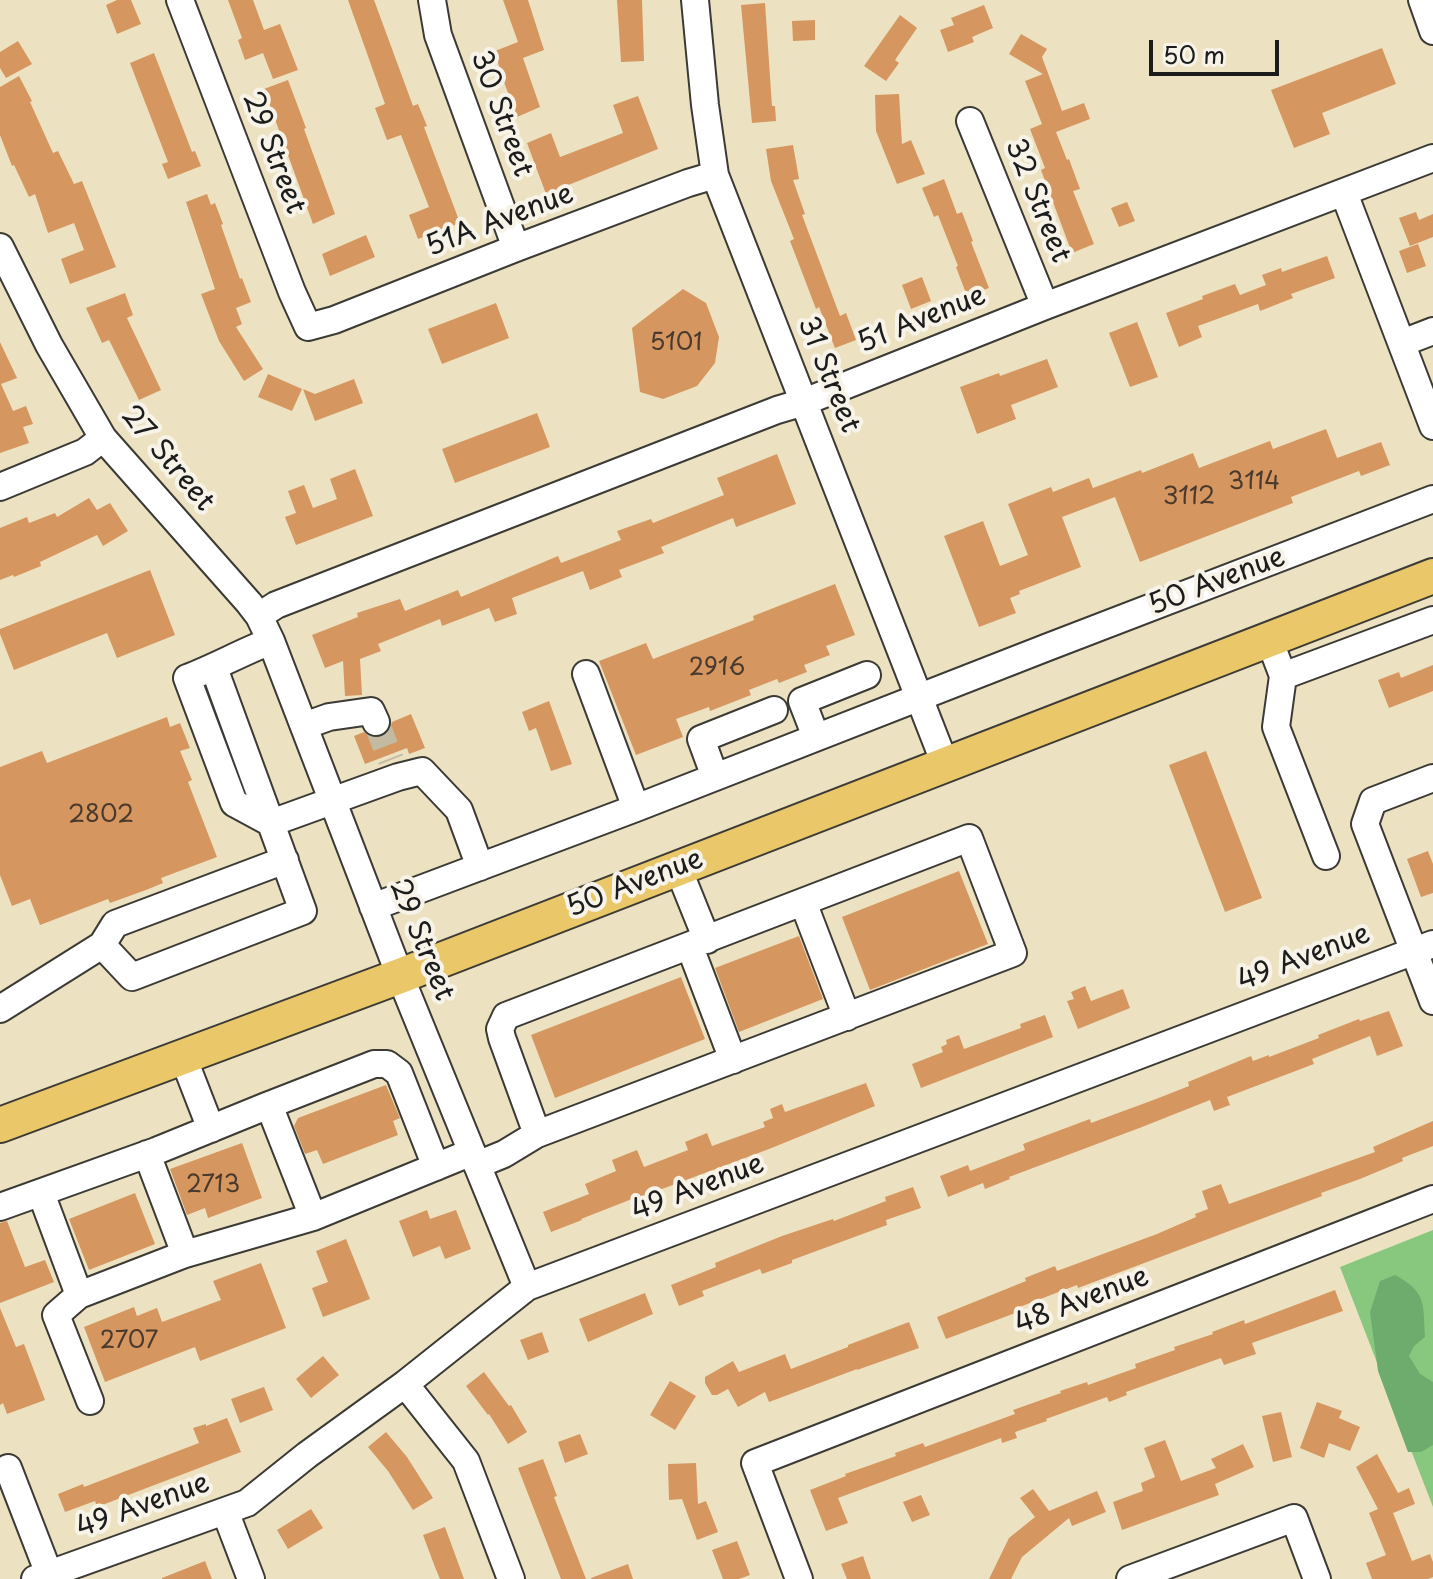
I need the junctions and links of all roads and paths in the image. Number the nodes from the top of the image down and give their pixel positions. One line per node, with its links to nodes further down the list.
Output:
1 (180, 0): 13 (street, 29 Street)
2 (432, 0): 11 (street, 30 Street)
3 (695, 0): 8 (street, 31 Street)
4 (1422, 0): 5 (street)
5 (1433, 31)
6 (970, 121): 12 (street, 32 Street)
7 (1433, 158): 9 (street, 51 Avenue)
8 (715, 175): 11 (street, 51A Avenue); 16 (street, 31 Street)
9 (1344, 193): 12 (street, 51 Avenue); 15 (street)
10 (0, 247): 18 (street, 27 Street)
11 (516, 248): 13 (street, 51A Avenue)
12 (1045, 306): 16 (street, 51 Avenue)
13 (308, 327)
14 (1433, 331): 15 (street)
15 (1402, 343): 17 (street)
16 (804, 402): 22 (street, 51 Avenue); 29 (street, 31 Street)
17 (1433, 426)
18 (103, 438): 19 (street); 22 (street, 27 Street)
19 (0, 487)
20 (1433, 499): 29 (street, 50 Avenue)
21 (1433, 576): 24 (main road, 50 Avenue)
22 (259, 616): 25 (street, 29 Street)
23 (1433, 620): 28 (street)
24 (1269, 639): 28 (street); 34 (main road, 50 Avenue)
25 (271, 641): 32 (street, 29 Street); 39 (street)
26 (586, 674): 38 (street)
27 (867, 675): 33 (street)
28 (1283, 676): 40 (street)
29 (920, 697): 33 (street, 50 Avenue); 34 (street, 31 Street)
30 (774, 710): 35 (street)
31 (376, 722): 32 (street)
32 (304, 726): 37 (street, 29 Street)
33 (816, 737): 35 (street, 50 Avenue)
34 (945, 764): 43 (main road, 50 Avenue)
35 (715, 777): 38 (street, 50 Avenue)
36 (1433, 778): 48 (street)
37 (332, 801): 39 (street); 42 (street); 45 (street, 29 Street)
38 (636, 808): 42 (street, 50 Avenue)
39 (271, 823): 41 (street)
40 (1326, 856)
41 (285, 860): 47 (street); 47 (street)
42 (480, 867): 45 (street, 50 Avenue)
43 (678, 868): 46 (street); 49 (main road, 50 Avenue)
44 (803, 902): 46 (street); 52 (street); 52 (street)
45 (373, 907): 49 (street, 29 Street)
46 (698, 943): 54 (street); 58 (street)
47 (102, 945): 51 (street)
48 (1423, 947): 50 (street); 67 (street, 49 Avenue)
49 (400, 976): 53 (main road, 50 Avenue); 60 (street, 29 Street)
50 (1433, 1001)
51 (0, 1009)
52 (847, 1017): 54 (street)
53 (183, 1057): 56 (main road, 50 Avenue); 57 (street)
54 (733, 1060): 58 (street)
55 (269, 1105): 57 (street); 61 (street); 65 (street)
56 (0, 1125)
57 (211, 1129): 59 (street)
58 (537, 1134): 60 (street)
59 (147, 1154): 62 (street); 66 (street)
60 (474, 1159): 61 (street); 67 (street, 29 Street)
61 (436, 1167): 65 (street)
62 (41, 1193): 64 (street); 68 (street)
63 (1433, 1199): 76 (street, 48 Avenue)
64 (0, 1207)
65 (313, 1217): 66 (street)
66 (185, 1254): 68 (street)
67 (527, 1287): 69 (street, 49 Avenue)
68 (79, 1295): 70 (street)
69 (405, 1384): 72 (street, 49 Avenue); 75 (street)
70 (90, 1401)
71 (8, 1468): 73 (street)
72 (225, 1511): 73 (street, 49 Avenue); 74 (street)
73 (42, 1576)
74 (251, 1579)
75 (511, 1579)
76 (799, 1579)
77 (1130, 1579): 78 (street)
78 (1317, 1579)

